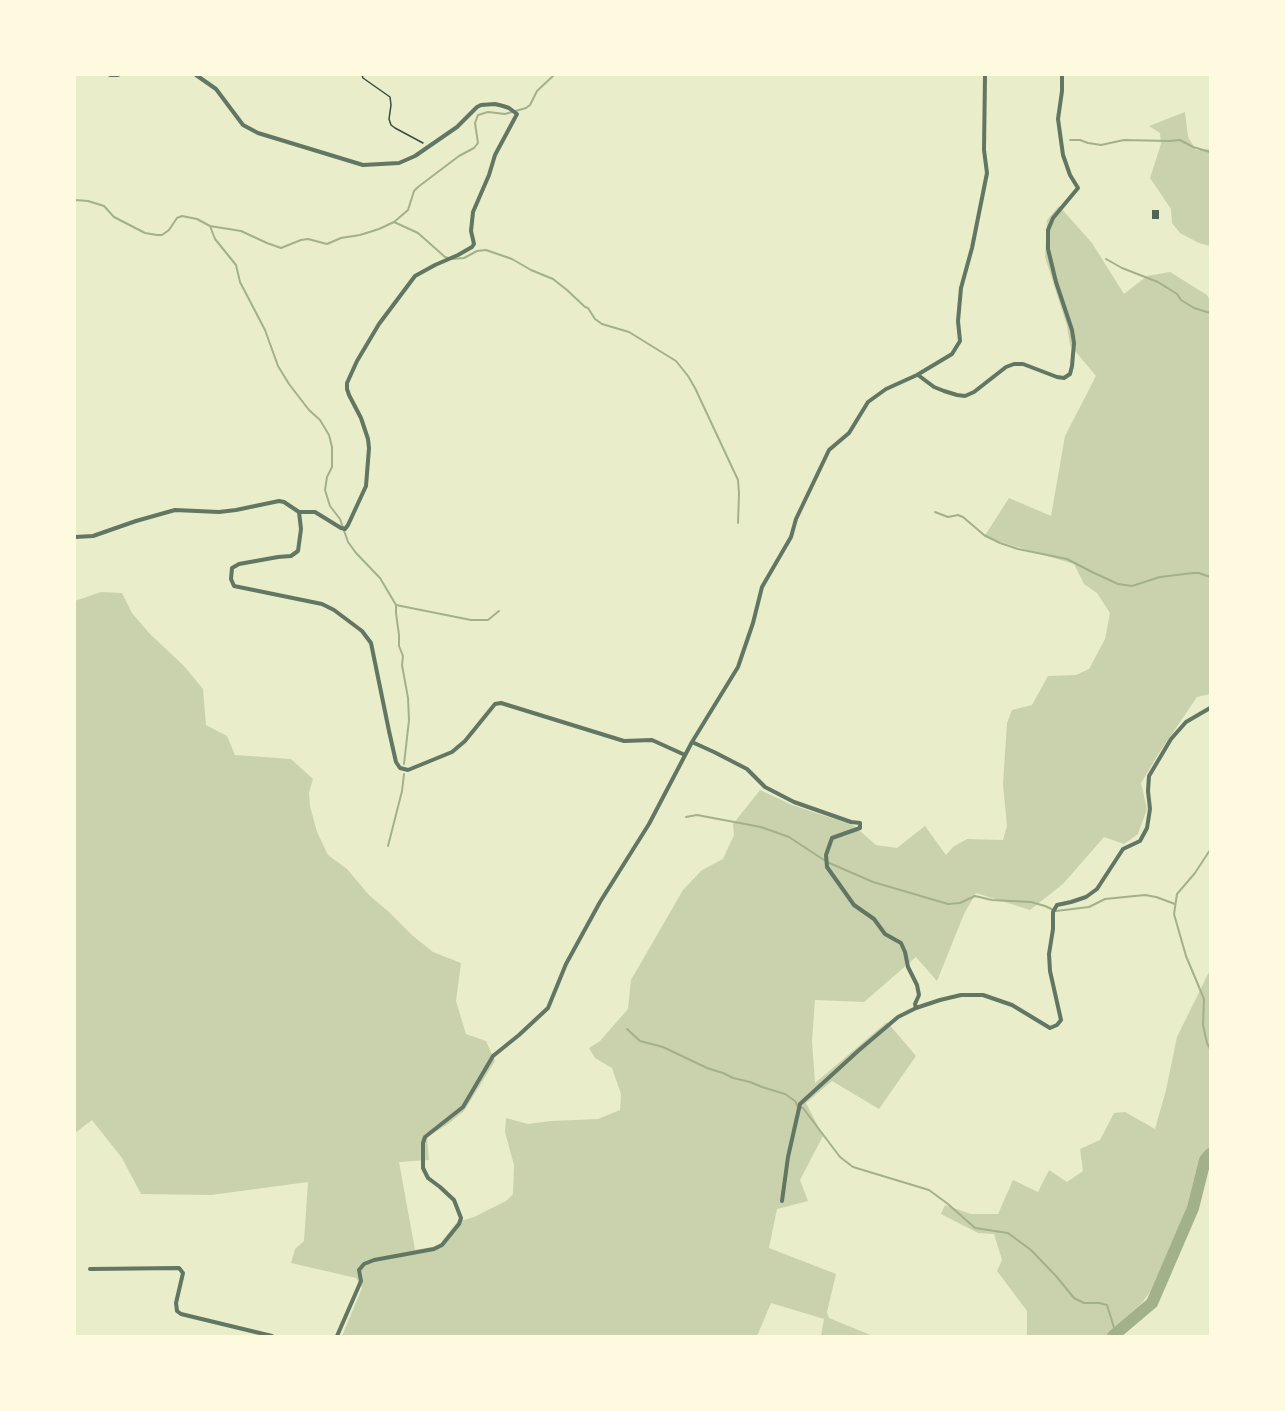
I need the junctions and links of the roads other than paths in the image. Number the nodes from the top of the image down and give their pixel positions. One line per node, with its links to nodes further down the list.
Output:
1 (110, 75): 2 (street)
2 (118, 75)
3 (196, 75): 7 (street)
4 (985, 75): 6 (street)
5 (1062, 75): 6 (street)
6 (917, 375): 10 (street)
7 (299, 512): 8 (street); 11 (street)
8 (75, 537)
9 (1210, 708): 12 (street)
10 (692, 742): 11 (street); 12 (street)
11 (685, 754): 16 (street)
12 (916, 1008): 13 (street)
13 (782, 1201)
14 (90, 1269): 15 (street)
15 (272, 1336)
16 (337, 1336)

